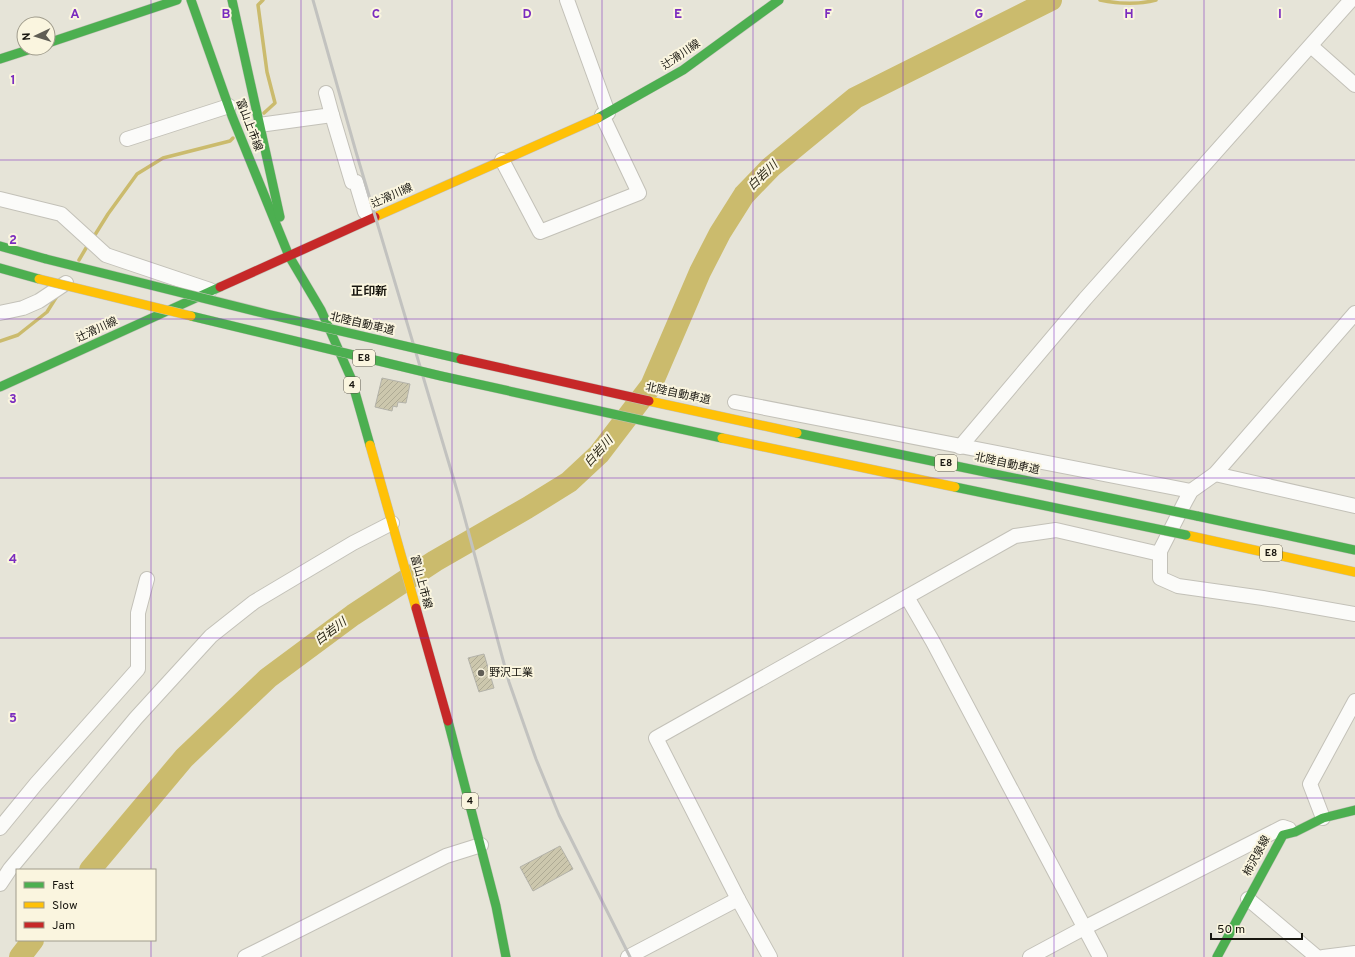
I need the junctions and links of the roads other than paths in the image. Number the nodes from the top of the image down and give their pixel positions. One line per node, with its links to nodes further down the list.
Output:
1 (177, 0): 7 (main road)
2 (191, 0): 13 (main road, 富山上市線 / 4)
3 (232, 0): 16 (main road)
4 (567, 0): 14 (street)
5 (779, 0): 14 (main road, 辻滑川線)
6 (1351, 0): 8 (street)
7 (56, 40)
8 (1311, 46): 11 (street); 30 (street)
9 (16, 54): 10 (main road)
10 (0, 59)
11 (1355, 85)
12 (326, 93): 15 (street)
13 (229, 106): 17 (street); 23 (main road, 富山上市線 / 4)
14 (605, 114): 18 (main road, 辻滑川線); 18 (street)
15 (332, 115): 16 (street); 20 (street)
16 (259, 124): 23 (main road)
17 (127, 139)
18 (502, 160): 23 (main road, 辻滑川線)
19 (0, 199): 22 (street)
20 (366, 212)
21 (0, 246): 35 (main road, 北陸自動車道 / E8, bridge)
22 (106, 255): 25 (street); 26 (street)
23 (288, 256): 25 (main road, 辻滑川線); 34 (main road, 4)
24 (0, 268): 37 (main road, E8, bridge)
25 (211, 290): 28 (main road, 辻滑川線)
26 (0, 313)
27 (1355, 313): 31 (street)
28 (0, 387)
29 (735, 402): 30 (street)
30 (960, 447): 32 (street)
31 (1215, 474): 32 (street); 33 (street)
32 (1191, 491): 36 (street)
33 (1355, 506)
34 (392, 523): 46 (main road, 富山上市線 / 4); 47 (street)
35 (1355, 550)
36 (1160, 554): 39 (street); 40 (street)
37 (1355, 572)
38 (147, 579): 44 (street)
39 (907, 597): 48 (street); 50 (street)
40 (1355, 614)
41 (1355, 701): 43 (street)
42 (1355, 810): 43 (main road, 柿沢泉線)
43 (1323, 818): 45 (main road, 柿沢泉線)
44 (0, 828)
45 (1295, 832): 49 (main road, 柿沢泉線); 50 (street)
46 (481, 845): 52 (street); 53 (main road, 4)
47 (0, 884)
48 (738, 898): 54 (street); 55 (street)
49 (1248, 899): 58 (main road, 柿沢泉線); 59 (street)
50 (1084, 928): 56 (street); 57 (street)
51 (1355, 953): 60 (street)
52 (245, 957)
53 (506, 957)
54 (628, 957)
55 (770, 957)
56 (1030, 957)
57 (1100, 957)
58 (1217, 957)
59 (1317, 957)
60 (1323, 957)

